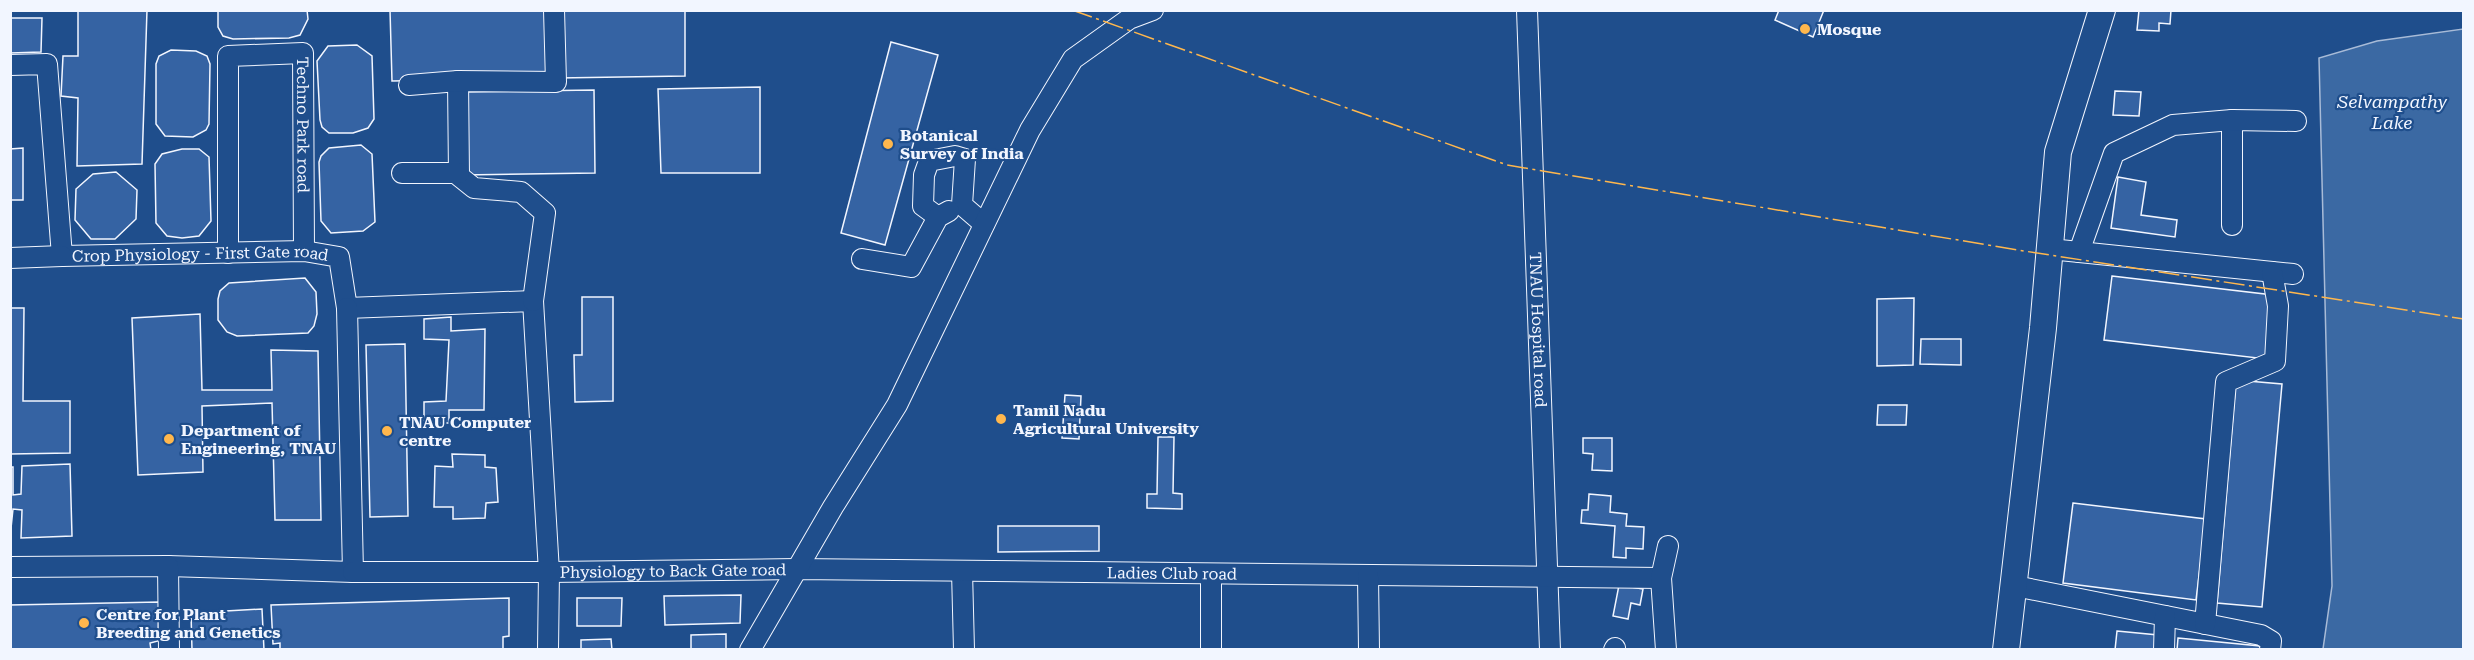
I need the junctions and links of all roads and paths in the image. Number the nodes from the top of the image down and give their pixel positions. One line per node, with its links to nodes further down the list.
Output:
1 (554, 10): 6 (street)
2 (1153, 10): 14 (street)
3 (1527, 10): 36 (street, TNAU Hospital road)
4 (2102, 10): 16 (main road)
5 (10, 65): 20 (street, Crop Physiology - First Gate road)
6 (458, 81): 7 (street); 10 (street)
7 (409, 85)
8 (2232, 120): 9 (street); 15 (street); 18 (street)
9 (2296, 121)
10 (459, 173): 11 (street); 25 (street)
11 (402, 174)
12 (962, 205): 13 (street); 13 (street); 14 (street)
13 (938, 217): 22 (street)
14 (984, 225): 30 (street)
15 (2232, 225)
16 (2050, 249): 18 (street); 38 (main road)
17 (304, 251): 19 (street, Crop Physiology - First Gate road); 19 (street, Techno Park road); 26 (street, Crop Physiology - First Gate road)
18 (2079, 252): 23 (street)
19 (228, 253): 20 (street, Crop Physiology - First Gate road)
20 (62, 256): 21 (street)
21 (10, 258)
22 (862, 259)
23 (2272, 272): 24 (street); 40 (street)
24 (2294, 274)
25 (534, 301): 26 (street); 33 (street)
26 (347, 308): 32 (street)
27 (1668, 546): 37 (street)
28 (168, 566): 29 (street, Physiology to Back Gate road); 32 (street, Physiology to Back Gate road); 41 (street)
29 (10, 567)
30 (796, 569): 31 (street, Ladies Club road); 33 (street, Physiology to Back Gate road); 43 (street)
31 (962, 571): 34 (street, Ladies Club road); 44 (street)
32 (353, 572): 33 (street, Physiology to Back Gate road)
33 (549, 572): 42 (street)
34 (1212, 574): 35 (street, Ladies Club road); 45 (street)
35 (1368, 576): 36 (street, Ladies Club road); 46 (street)
36 (1549, 576): 37 (street, Ladies Club road); 47 (street, TNAU Hospital road)
37 (1661, 578): 48 (street)
38 (2015, 586): 39 (street); 49 (main road)
39 (2166, 616): 40 (street); 50 (street)
40 (2205, 624): 51 (street)
41 (169, 650)
42 (548, 650)
43 (750, 650)
44 (964, 650)
45 (1211, 650)
46 (1369, 650)
47 (1550, 650)
48 (1666, 650)
49 (2006, 650)
50 (2164, 650)
51 (2270, 650)

